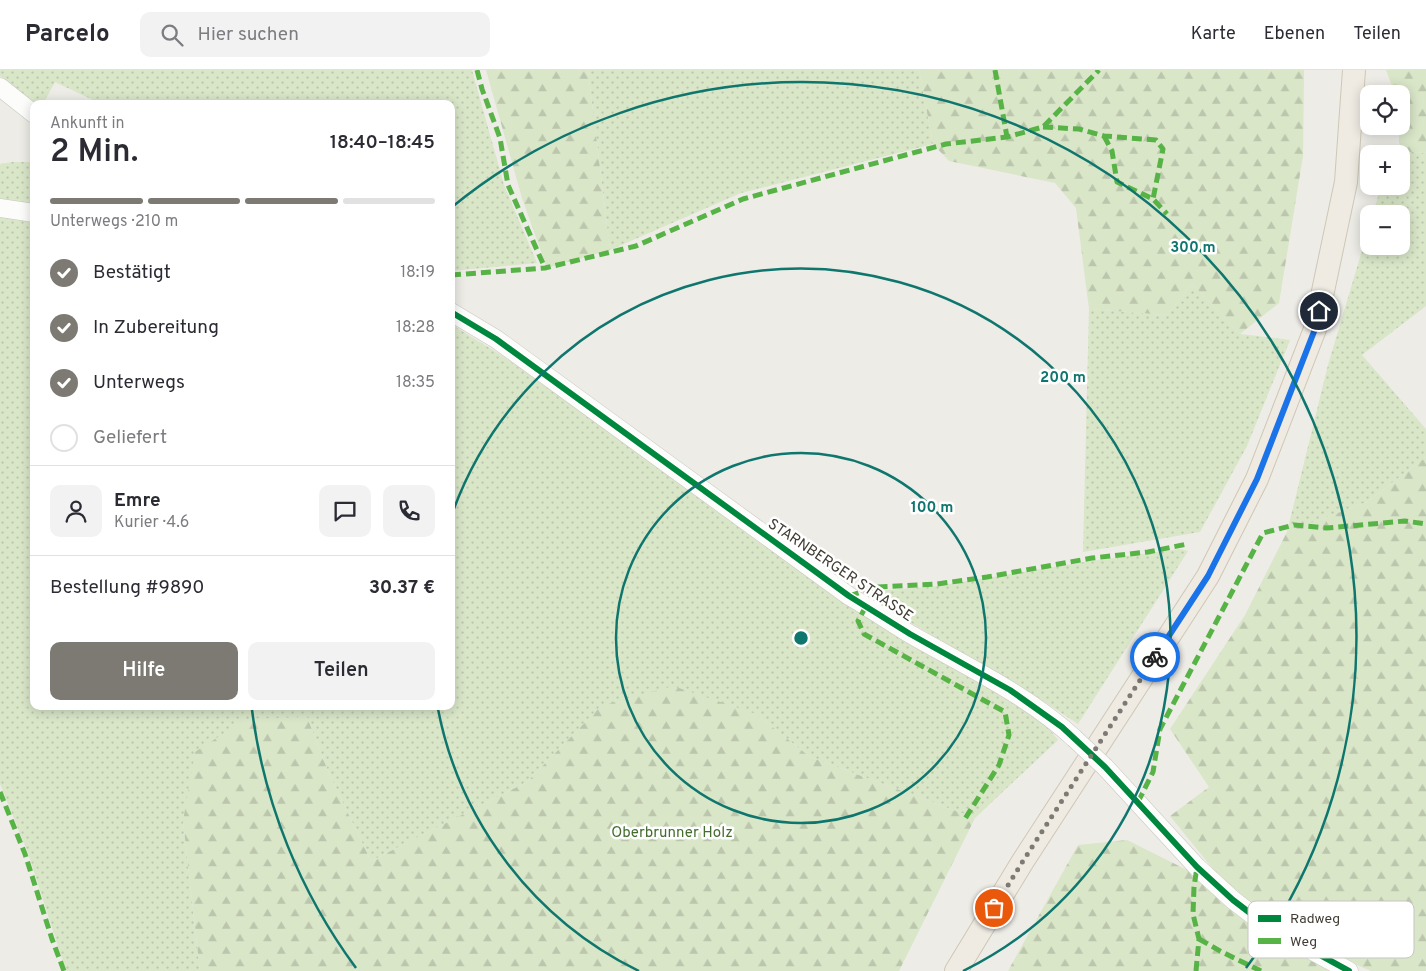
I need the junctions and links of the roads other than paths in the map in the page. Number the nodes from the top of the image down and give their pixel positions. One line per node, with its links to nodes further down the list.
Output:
1 (1354, 70): 9 (main road)
2 (0, 87): 3 (street)
3 (30, 111)
4 (0, 208): 5 (street)
5 (30, 212)
6 (455, 314): 7 (street, STARNBERGER STRASSE, bridge)
7 (1248, 911)
8 (1325, 958): 10 (street, STARNBERGER STRASSE, bridge)
9 (956, 971)
10 (1349, 971)

